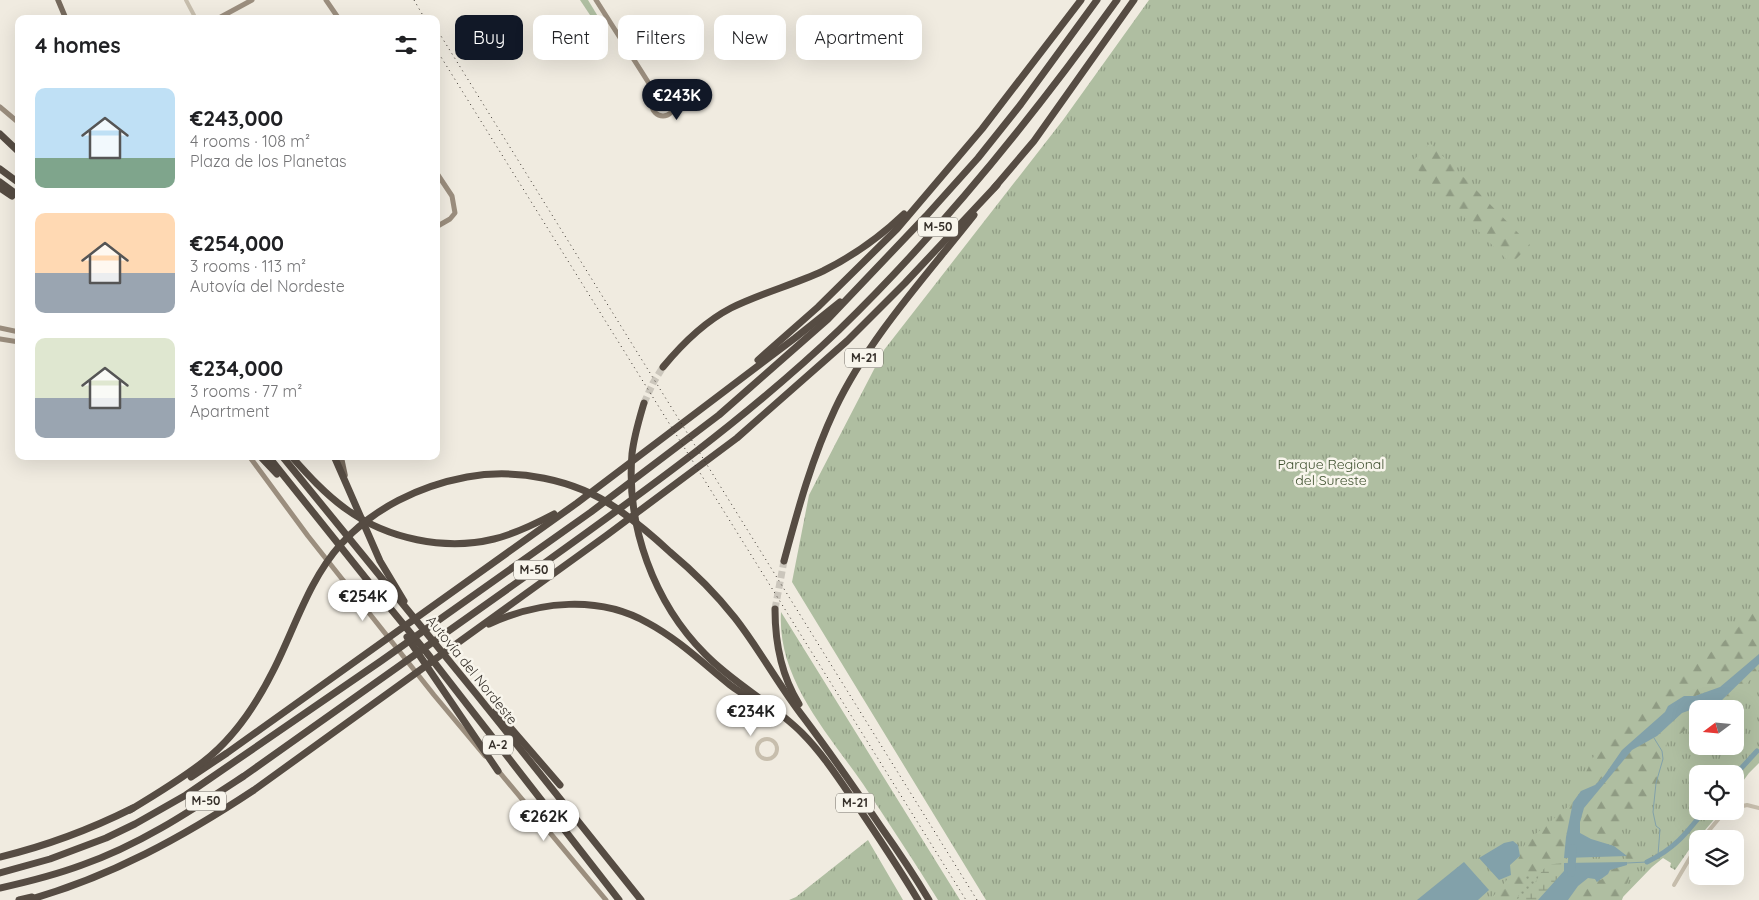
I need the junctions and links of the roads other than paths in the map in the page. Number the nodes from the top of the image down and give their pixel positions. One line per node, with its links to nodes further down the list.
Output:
1 (58, 0): 10 (main road)
2 (186, 0): 11 (street)
3 (252, 0): 12 (main road)
4 (326, 0): 13 (main road)
5 (596, 0): 14 (main road)
6 (1081, 0): 26 (highway, M-50)
7 (1097, 0): 29 (highway, M-50)
8 (1117, 0): 68 (highway, M-50)
9 (1134, 0): 23 (highway, M-50)
10 (64, 15)
11 (194, 15)
12 (224, 15)
13 (336, 15)
14 (657, 96): 14 (main road)
15 (0, 107): 16 (main road)
16 (15, 120)
17 (0, 134): 18 (highway)
18 (15, 148)
19 (0, 169): 21 (highway)
20 (440, 178): 28 (main road)
21 (15, 180)
22 (0, 182): 25 (highway)
23 (997, 185): 47 (highway, M-21); 51 (highway, M-50)
24 (0, 188): 27 (highway)
25 (15, 193)
26 (925, 195): 34 (highway); 35 (highway, M-50)
27 (15, 198)
28 (440, 224)
29 (849, 297): 35 (highway); 65 (highway, M-50)
30 (0, 328): 31 (main road)
31 (15, 331)
32 (0, 339): 33 (main road)
33 (15, 341)
34 (663, 367)
35 (710, 401): 45 (highway, M-50)
36 (644, 403): 53 (highway, M-21)
37 (252, 460): 56 (main road)
38 (264, 460): 46 (highway)
39 (271, 460): 46 (highway, Autovía del Nordeste / A-2)
40 (285, 460): 50 (highway, Autovía del Nordeste / A-2)
41 (295, 460): 45 (highway)
42 (336, 460): 44 (highway)
43 (342, 460): 44 (main road)
44 (349, 490): 50 (highway)
45 (579, 501): 60 (highway, M-50)
46 (316, 516): 48 (highway, Autovía del Nordeste / A-2)
47 (784, 560)
48 (376, 592): 56 (highway); 72 (highway, Autovía del Nordeste / A-2)
49 (776, 609): 54 (highway, M-21)
50 (419, 625): 52 (highway, Autovía del Nordeste / A-2)
51 (473, 632): 53 (highway); 66 (highway, M-50)
52 (477, 695): 57 (highway); 73 (highway, Autovía del Nordeste / A-2)
53 (781, 715): 74 (highway, M-21)
54 (822, 740): 60 (highway, M-21); 75 (highway, M-21)
55 (775, 755): 55 (street)
56 (498, 771): 71 (main road)
57 (560, 786)
58 (1744, 806): 59 (street)
59 (1759, 808)
60 (130, 810): 64 (highway, M-50)
61 (1718, 820): 62 (street)
62 (1709, 830)
63 (1689, 856): 67 (street)
64 (0, 857)
65 (0, 873)
66 (88, 880): 69 (highway); 70 (highway, M-50)
67 (1674, 885)
68 (0, 890)
69 (19, 900)
70 (28, 900)
71 (606, 900)
72 (619, 900)
73 (641, 900)
74 (918, 900)
75 (929, 900)

